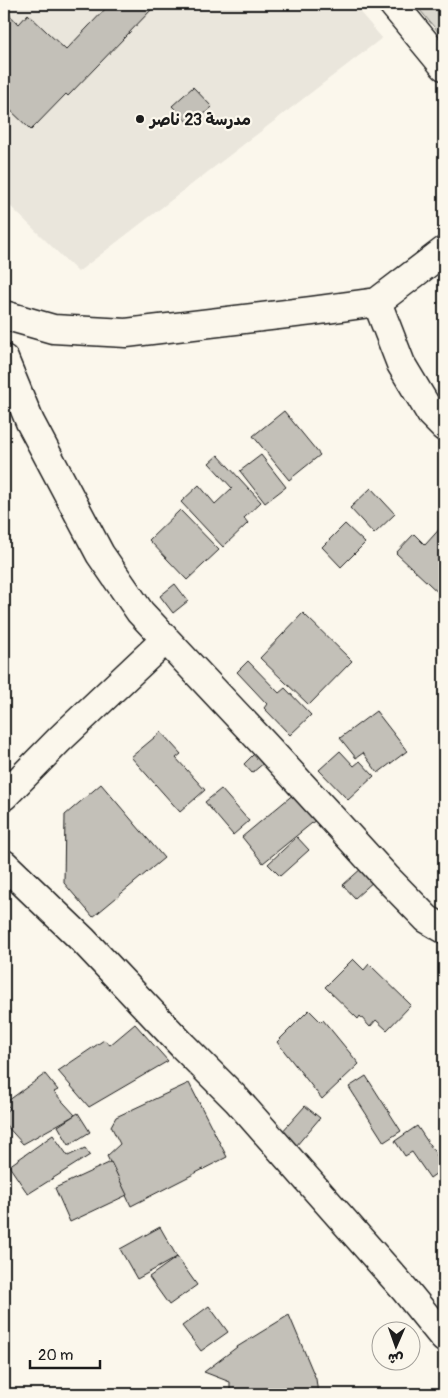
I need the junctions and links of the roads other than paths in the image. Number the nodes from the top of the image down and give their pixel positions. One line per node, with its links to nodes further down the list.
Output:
1 (393, 4): 2 (street)
2 (444, 66)
3 (444, 251): 4 (street)
4 (377, 302): 5 (street); 7 (street)
5 (4, 315)
6 (4, 359): 8 (street)
7 (444, 427)
8 (165, 640): 9 (street); 11 (street)
9 (4, 796)
10 (4, 864): 12 (street)
11 (444, 929)
12 (444, 1338)

